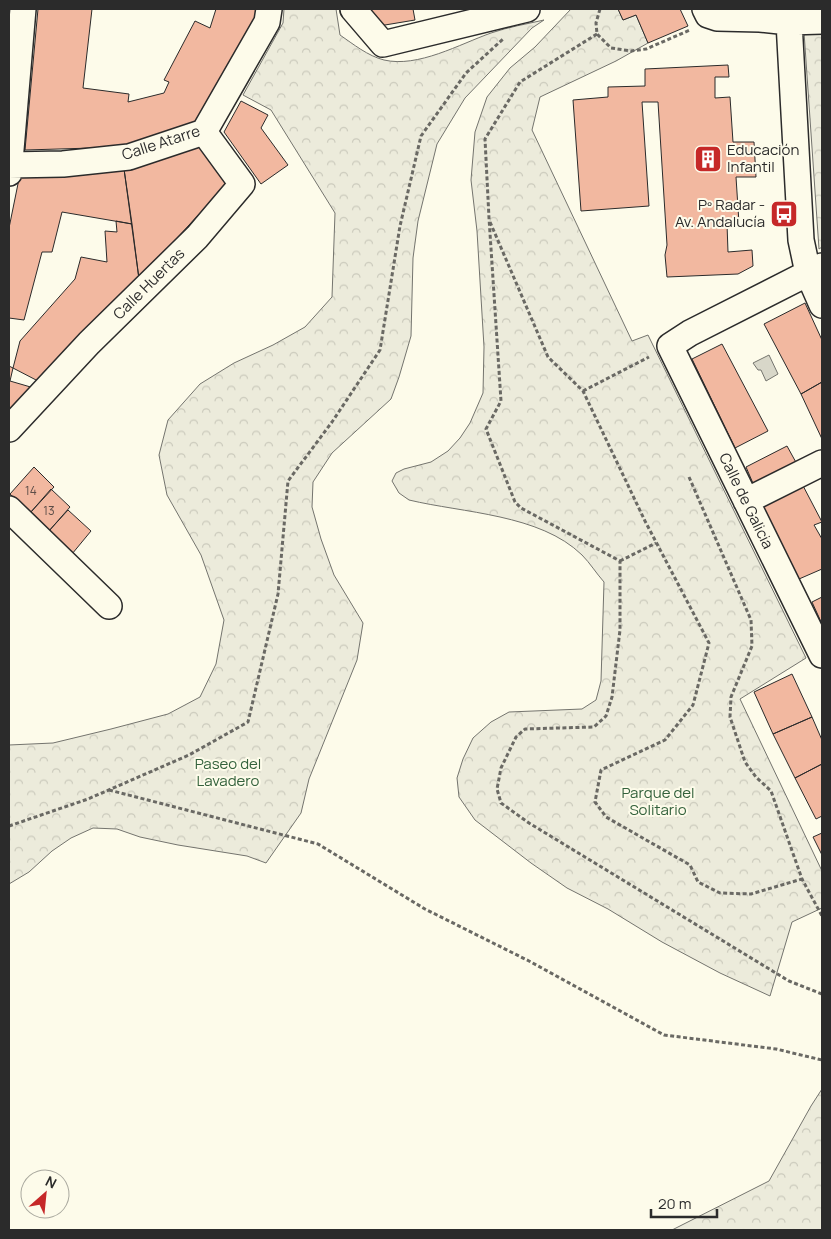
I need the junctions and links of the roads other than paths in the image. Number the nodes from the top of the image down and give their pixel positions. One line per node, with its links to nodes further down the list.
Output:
1 (23, 9): 9 (street)
2 (269, 9): 8 (street, Calle Atarre)
3 (353, 9): 4 (street)
4 (527, 9)
5 (711, 14): 6 (street)
6 (789, 16): 7 (street); 10 (street)
7 (822, 21)
8 (204, 132): 9 (street, Calle Atarre); 12 (street, Calle Huertas)
9 (9, 168)
10 (815, 270): 11 (street); 14 (street, Calle de Galicia)
11 (822, 304)
12 (9, 429)
13 (822, 463): 14 (street)
14 (746, 501): 17 (street, Calle de Galicia)
15 (9, 509): 16 (street)
16 (109, 606)
17 (821, 648)

